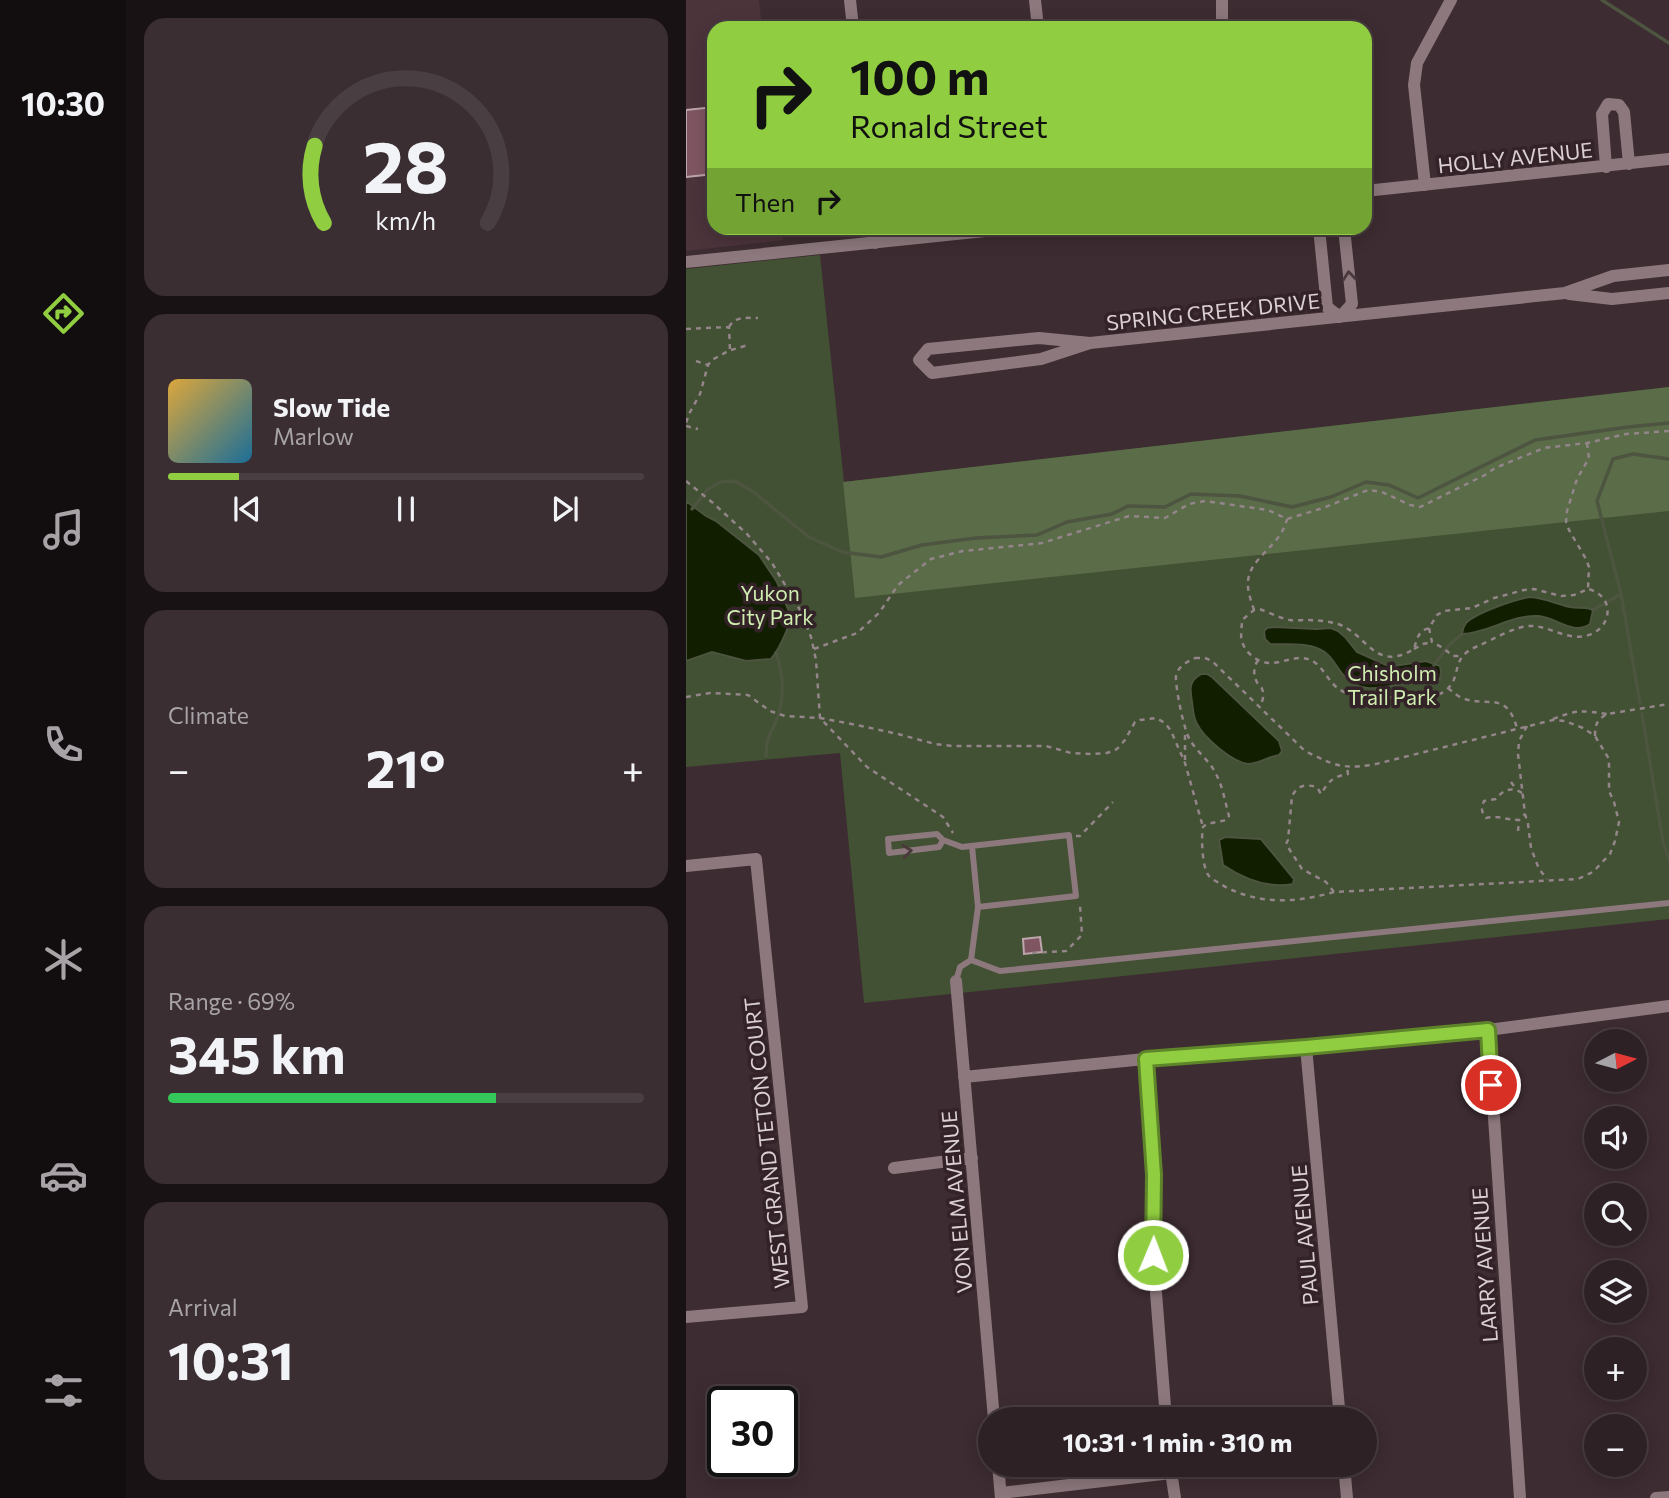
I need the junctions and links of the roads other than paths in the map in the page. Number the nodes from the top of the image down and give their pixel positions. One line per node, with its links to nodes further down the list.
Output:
1 (850, 0): 5 (street)
2 (1035, 0): 6 (street)
3 (1222, 0): 7 (street)
4 (1451, 0): 11 (street)
5 (852, 21)
6 (1037, 21)
7 (1222, 21)
8 (1669, 159): 9 (street, HOLLY AVENUE)
9 (1629, 164): 10 (street, HOLLY AVENUE); 10 (street)
10 (1606, 167): 11 (street, HOLLY AVENUE)
11 (1425, 185): 12 (street, HOLLY AVENUE)
12 (1372, 190)
13 (874, 235): 17 (street)
14 (949, 235): 17 (street)
15 (1320, 235): 22 (street, SPRING CREEK DRIVE)
16 (1344, 235): 22 (street, SPRING CREEK DRIVE, one-way to 16)
17 (875, 243): 18 (street)
18 (686, 262)
19 (1669, 270): 20 (street, SPRING CREEK DRIVE)
20 (1565, 293): 21 (street, SPRING CREEK DRIVE); 22 (street, SPRING CREEK DRIVE)
21 (1669, 293)
22 (1340, 317): 23 (street, SPRING CREEK DRIVE)
23 (1090, 343): 23 (street, SPRING CREEK DRIVE)
24 (943, 840): 24 (lane, one-way to 24); 25 (lane)
25 (972, 846): 28 (lane); 28 (lane)
26 (686, 866): 38 (street, WEST GRAND TETON COURT)
27 (1669, 903): 29 (lane)
28 (978, 907): 29 (lane)
29 (971, 960): 30 (lane)
30 (956, 982): 35 (street, VON ELM AVENUE)
31 (1669, 1006): 32 (street)
32 (1488, 1030): 33 (street); 50 (street, LARRY AVENUE)
33 (1306, 1047): 34 (street); 41 (street, PAUL AVENUE)
34 (1146, 1059): 35 (street); 40 (street)
35 (964, 1077): 36 (street, VON ELM AVENUE)
36 (972, 1158): 37 (street); 39 (street, VON ELM AVENUE)
37 (894, 1168)
38 (686, 1317)
39 (993, 1407)
40 (1165, 1407)
41 (1339, 1407)
42 (999, 1477): 46 (street)
43 (1118, 1477): 46 (street)
44 (1171, 1477): 48 (street)
45 (1345, 1477): 49 (street)
46 (1001, 1495)
47 (1669, 1497): 51 (street)
48 (1175, 1498)
49 (1347, 1498)
50 (1520, 1498)
51 (1656, 1498)

